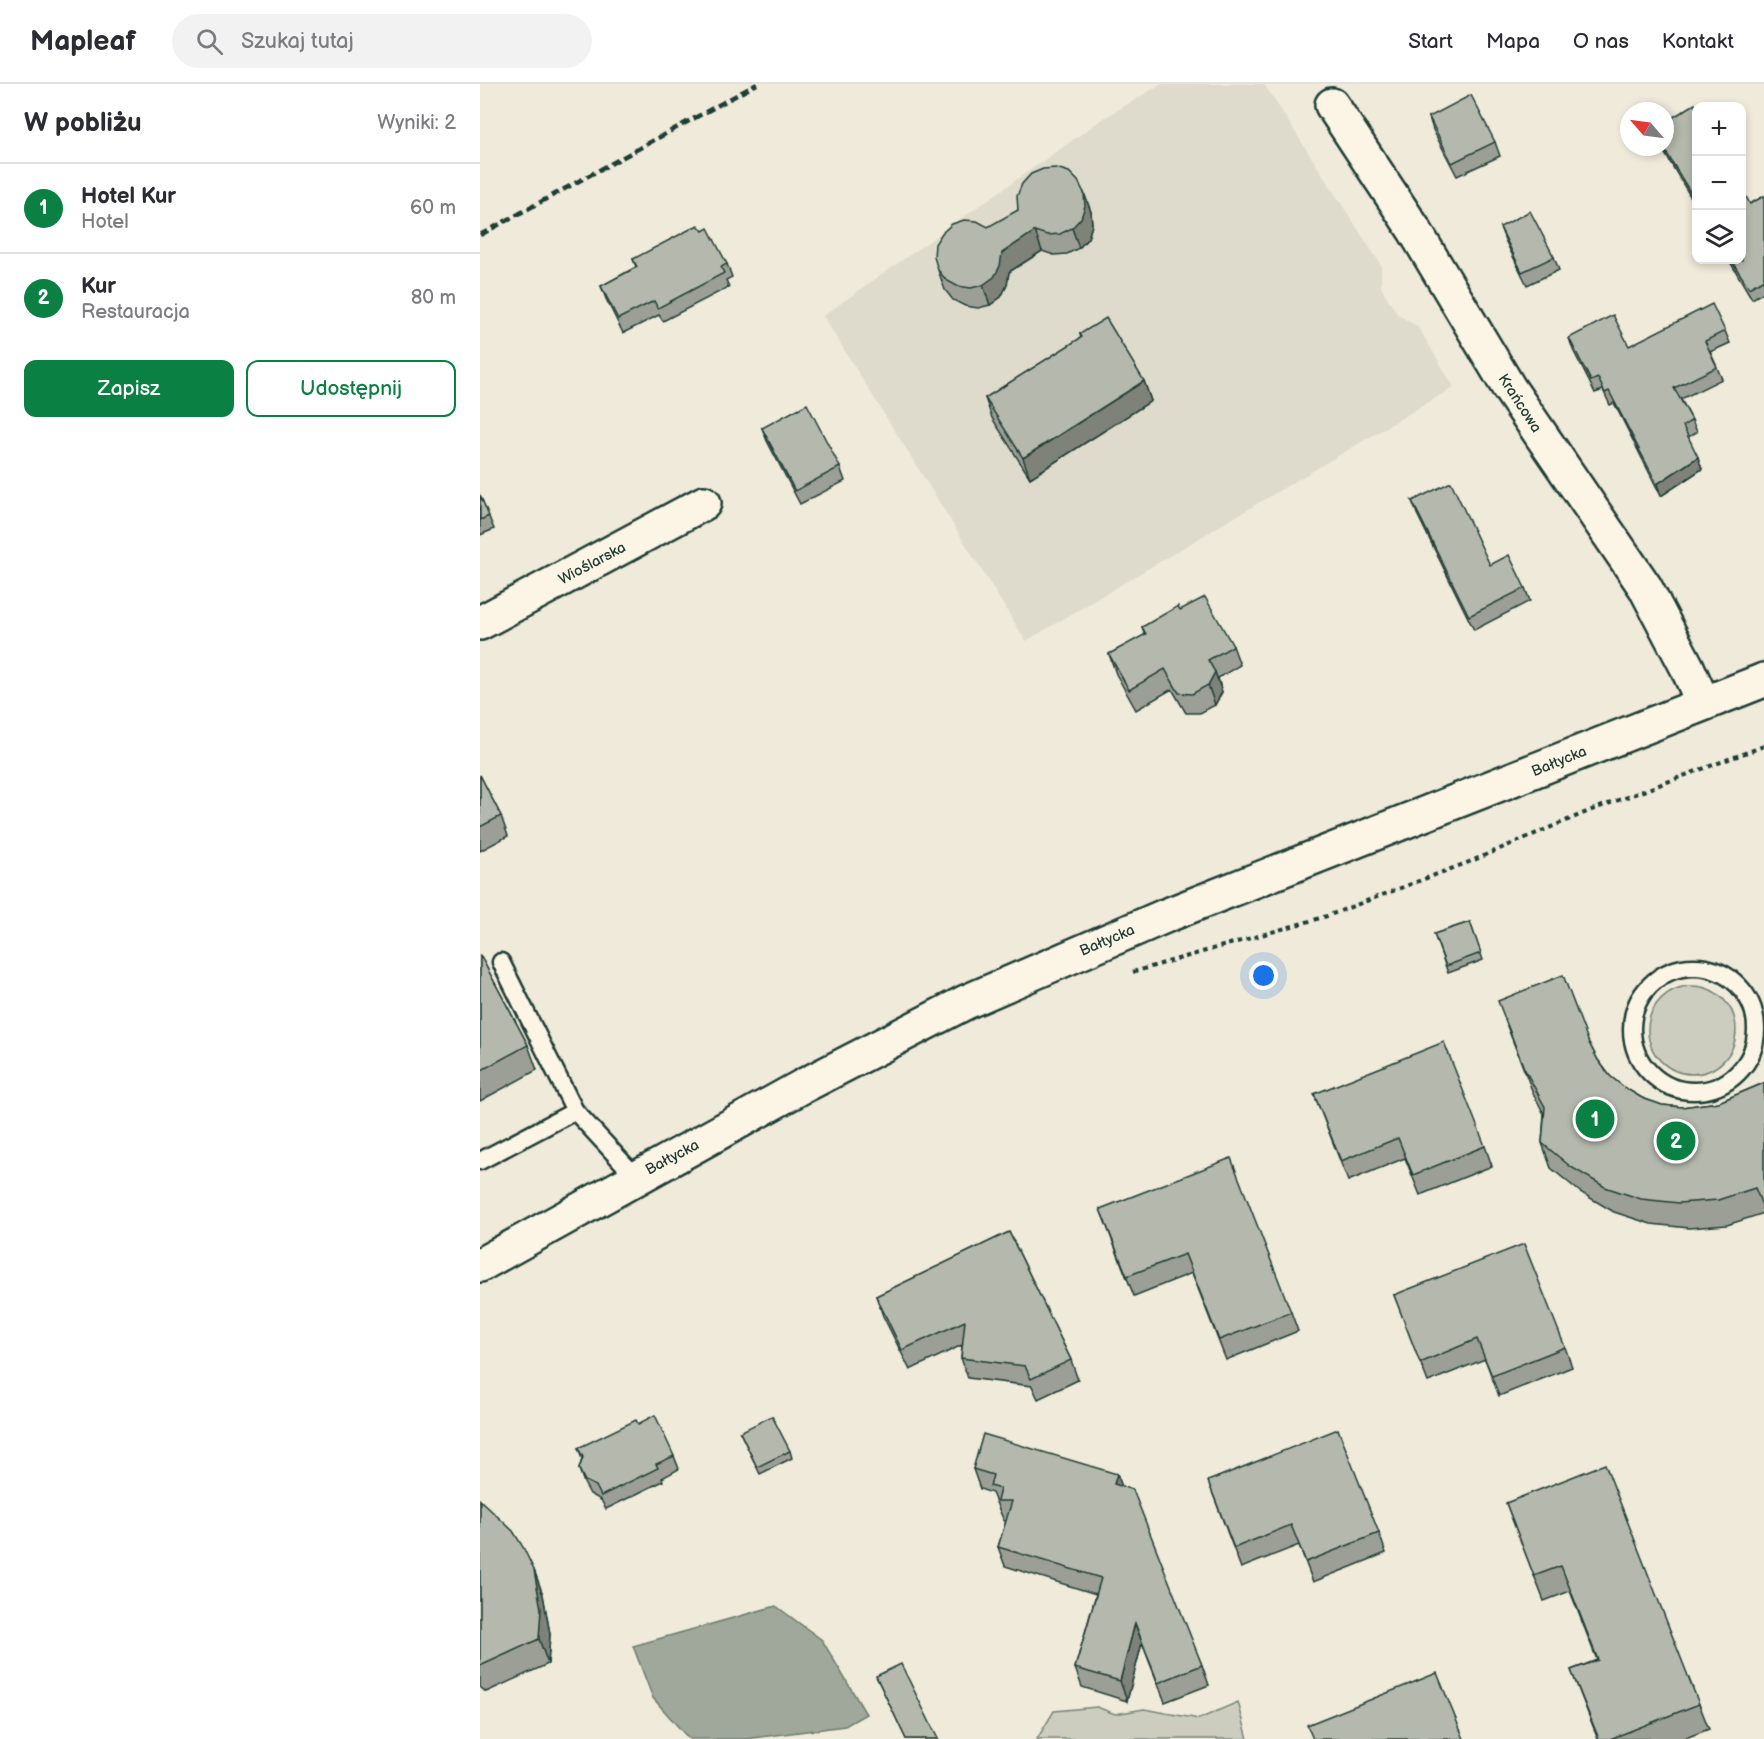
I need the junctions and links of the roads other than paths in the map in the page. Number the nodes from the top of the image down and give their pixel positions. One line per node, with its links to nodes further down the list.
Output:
1 (1332, 105): 5 (main road, Krańcowa)
2 (704, 503): 3 (main road, Wioślarska)
3 (480, 623)
4 (1764, 681): 5 (main road, Bałtycka)
5 (1703, 703): 10 (main road, Bałtycka)
6 (501, 962): 8 (lane)
7 (1760, 1033): 7 (lane)
8 (575, 1111): 9 (lane); 10 (lane)
9 (480, 1161)
10 (636, 1177): 11 (main road, Bałtycka)
11 (480, 1265)

